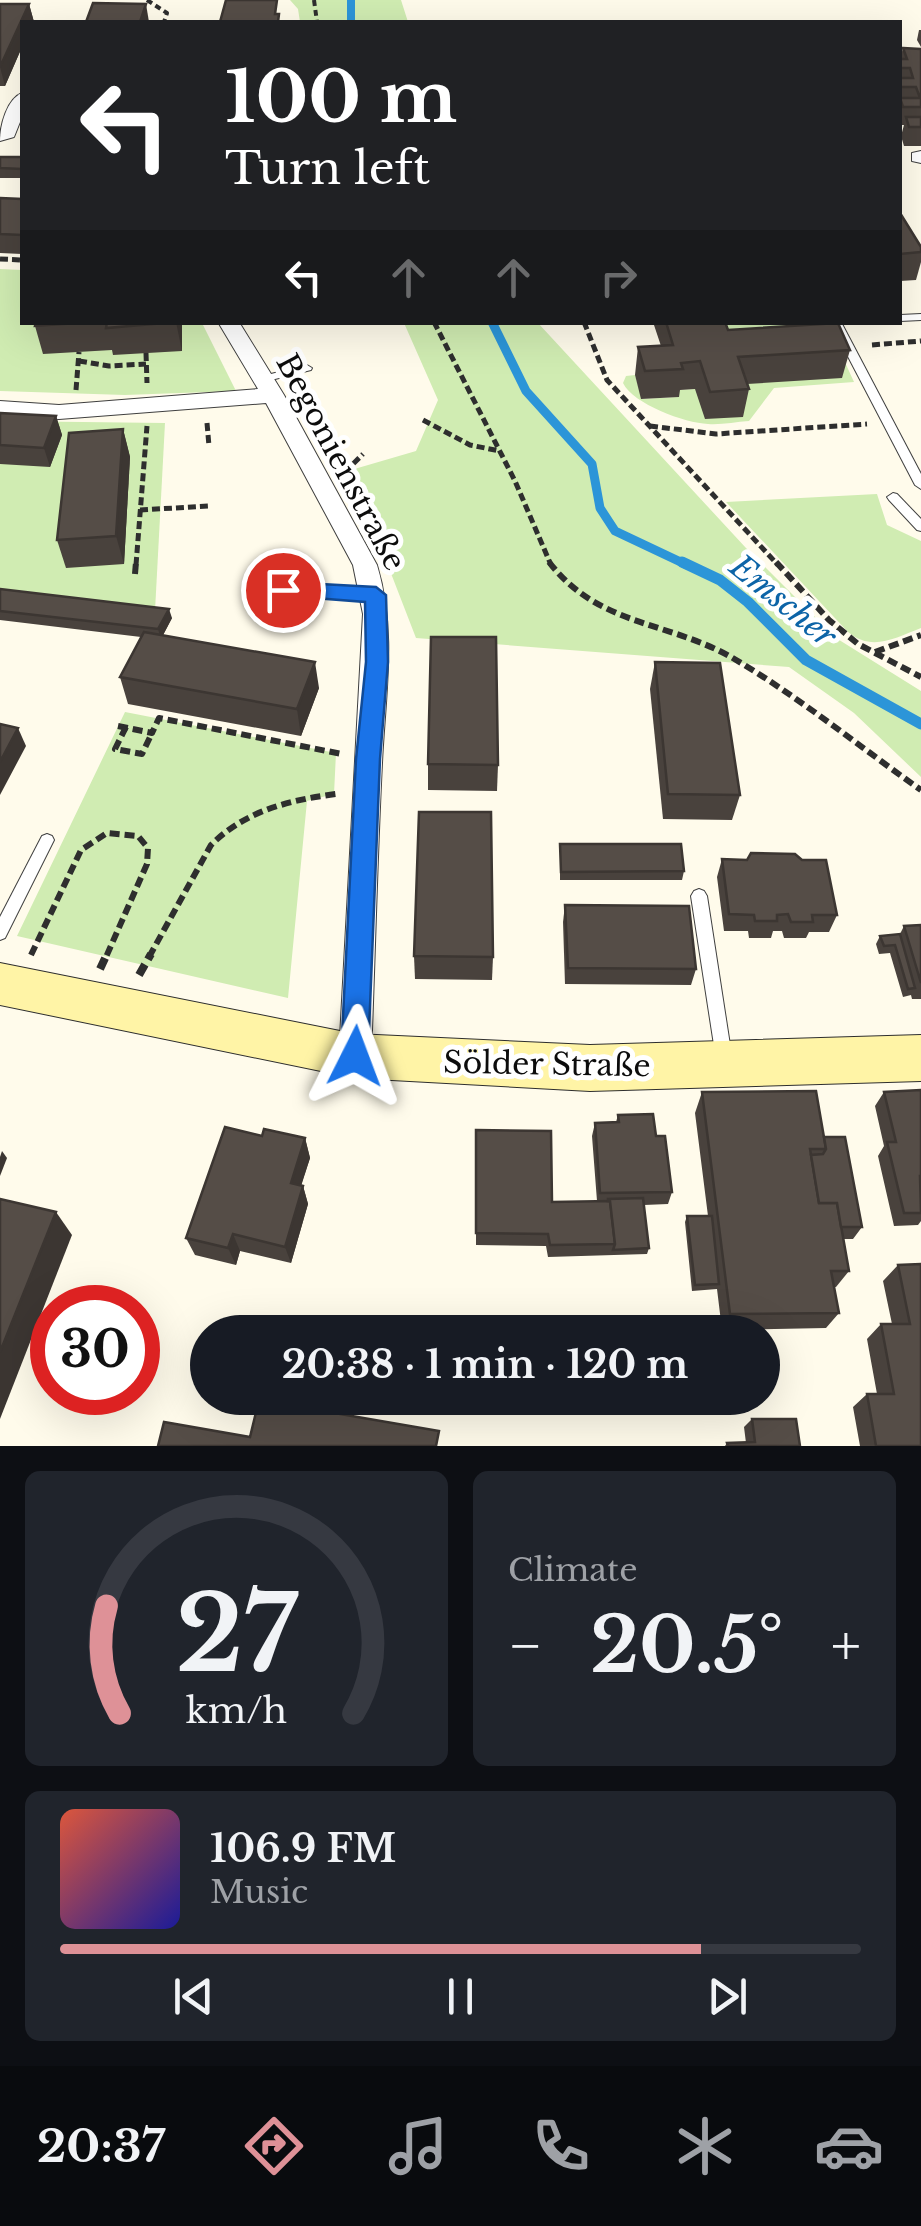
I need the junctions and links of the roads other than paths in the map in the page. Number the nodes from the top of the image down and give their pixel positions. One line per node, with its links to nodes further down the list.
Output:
1 (20, 106): 2 (street)
2 (9, 138)
3 (230, 325): 6 (street, Begonienstraße)
4 (836, 325): 8 (lane)
5 (307, 368): 6 (lane)
6 (268, 387): 7 (street); 12 (street, Begonienstraße)
7 (0, 408)
8 (921, 485)
9 (893, 498): 10 (lane)
10 (921, 526)
11 (283, 590): 12 (lane)
12 (376, 595): 17 (street, Begonienstraße)
13 (47, 840): 15 (lane)
14 (699, 896): 19 (lane)
15 (0, 933)
16 (8, 986): 17 (main road, Sölder Straße)
17 (355, 1056): 19 (main road, Sölder Straße)
18 (921, 1058): 19 (main road, Sölder Straße)
19 (725, 1064)

